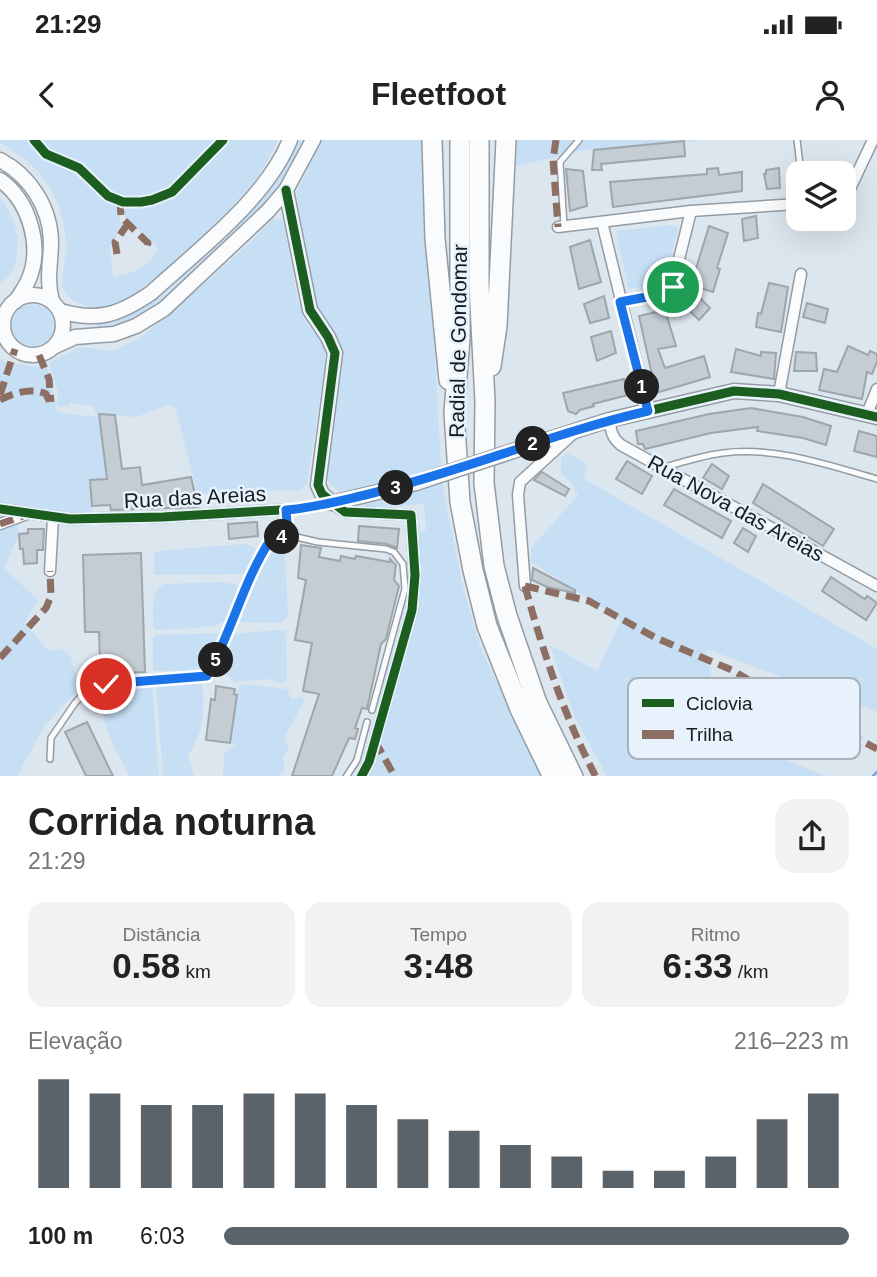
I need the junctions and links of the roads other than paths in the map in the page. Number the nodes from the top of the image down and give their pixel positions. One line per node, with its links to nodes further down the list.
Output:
1 (290, 140): 23 (main road)
2 (313, 140): 14 (main road)
3 (432, 140): 29 (highway)
4 (460, 140): 20 (highway, Radial de Gondomar)
5 (479, 140): 20 (highway, Radial de Gondomar)
6 (506, 140): 27 (highway)
7 (579, 140): 18 (lane)
8 (797, 140): 11 (lane)
9 (873, 140): 12 (street)
10 (0, 160): 23 (main road)
11 (800, 161)
12 (856, 175)
13 (0, 180): 21 (main road)
14 (286, 190): 24 (main road); 35 (main road)
15 (786, 205): 16 (street)
16 (691, 211): 17 (street); 22 (street)
17 (602, 222): 18 (street); 22 (street)
18 (561, 226)
19 (801, 274): 26 (street)
20 (469, 286): 27 (highway, Radial de Gondomar); 29 (highway, Radial de Gondomar)
21 (16, 300): 23 (main road); 24 (main road)
22 (620, 302): 28 (street)
23 (56, 306): 24 (main road)
24 (55, 346)
25 (877, 389): 30 (street)
26 (779, 394): 28 (main road, Rua das Areias); 30 (main road, Rua das Areias)
27 (485, 401): 51 (highway, Radial de Gondomar)
28 (648, 411): 31 (main road, Rua das Areias)
29 (454, 413): 50 (highway, Radial de Gondomar)
30 (872, 415)
31 (609, 420): 32 (main road, Rua das Areias); 33 (street, Rua Nova das Areias)
32 (577, 431): 35 (main road, Rua das Areias, bridge); 43 (street)
33 (662, 467): 34 (lane); 44 (street, Rua Nova das Areias)
34 (877, 479)
35 (332, 503): 37 (street, Rua das Areias); 49 (street)
36 (0, 509): 38 (street, Rua das Areias)
37 (286, 510): 39 (street, Rua das Areias); 41 (lane)
38 (31, 513): 39 (street, Rua das Areias); 40 (street)
39 (53, 518): 42 (street)
40 (0, 524)
41 (288, 535): 45 (lane); 47 (lane)
42 (50, 571)
43 (525, 586)
44 (877, 586)
45 (372, 710)
46 (367, 722): 48 (lane)
47 (50, 759)
48 (346, 776)
49 (361, 776)
50 (553, 776)
51 (573, 776)

